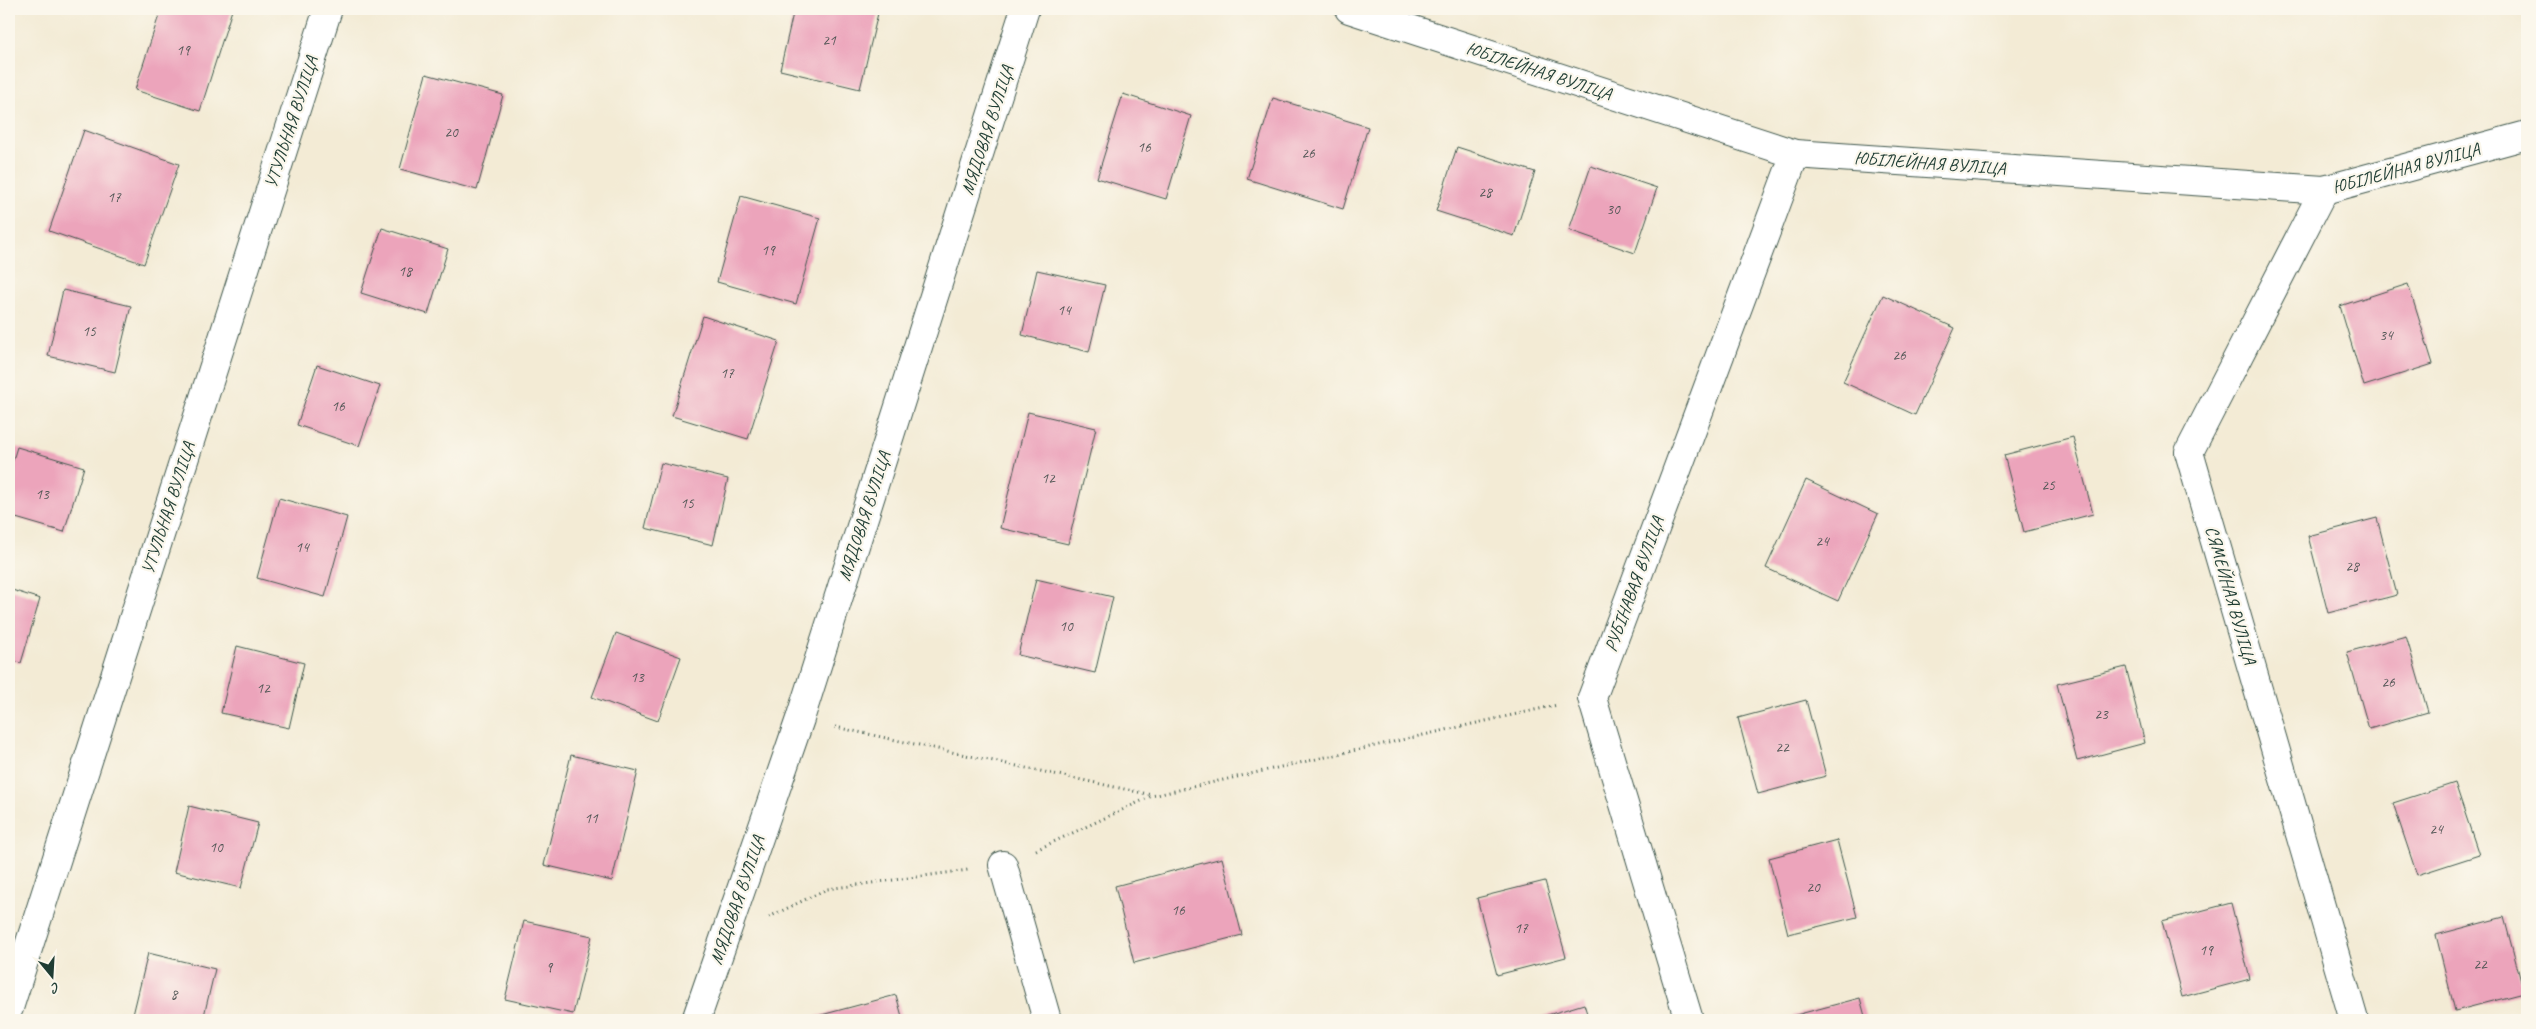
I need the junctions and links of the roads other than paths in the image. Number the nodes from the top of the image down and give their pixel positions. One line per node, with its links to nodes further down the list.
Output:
1 (328, 9): 8 (street, УТУЛЬНАЯ ВУЛІЦА)
2 (1025, 9): 9 (street, МЯДОВАЯ ВУЛІЦА)
3 (1349, 9): 5 (street, ЮБІЛЕЙНАЯ ВУЛІЦА)
4 (2527, 135): 6 (street, ЮБІЛЕЙНАЯ ВУЛІЦА)
5 (1794, 154): 6 (street, ЮБІЛЕЙНАЯ ВУЛІЦА); 11 (street, РУБІНАВАЯ ВУЛІЦА)
6 (2324, 190): 12 (street, СЯМЕЙНАЯ ВУЛІЦА)
7 (1003, 865): 10 (street)
8 (9, 1008)
9 (696, 1020)
10 (1048, 1020)
11 (1689, 1020)
12 (2354, 1020)

